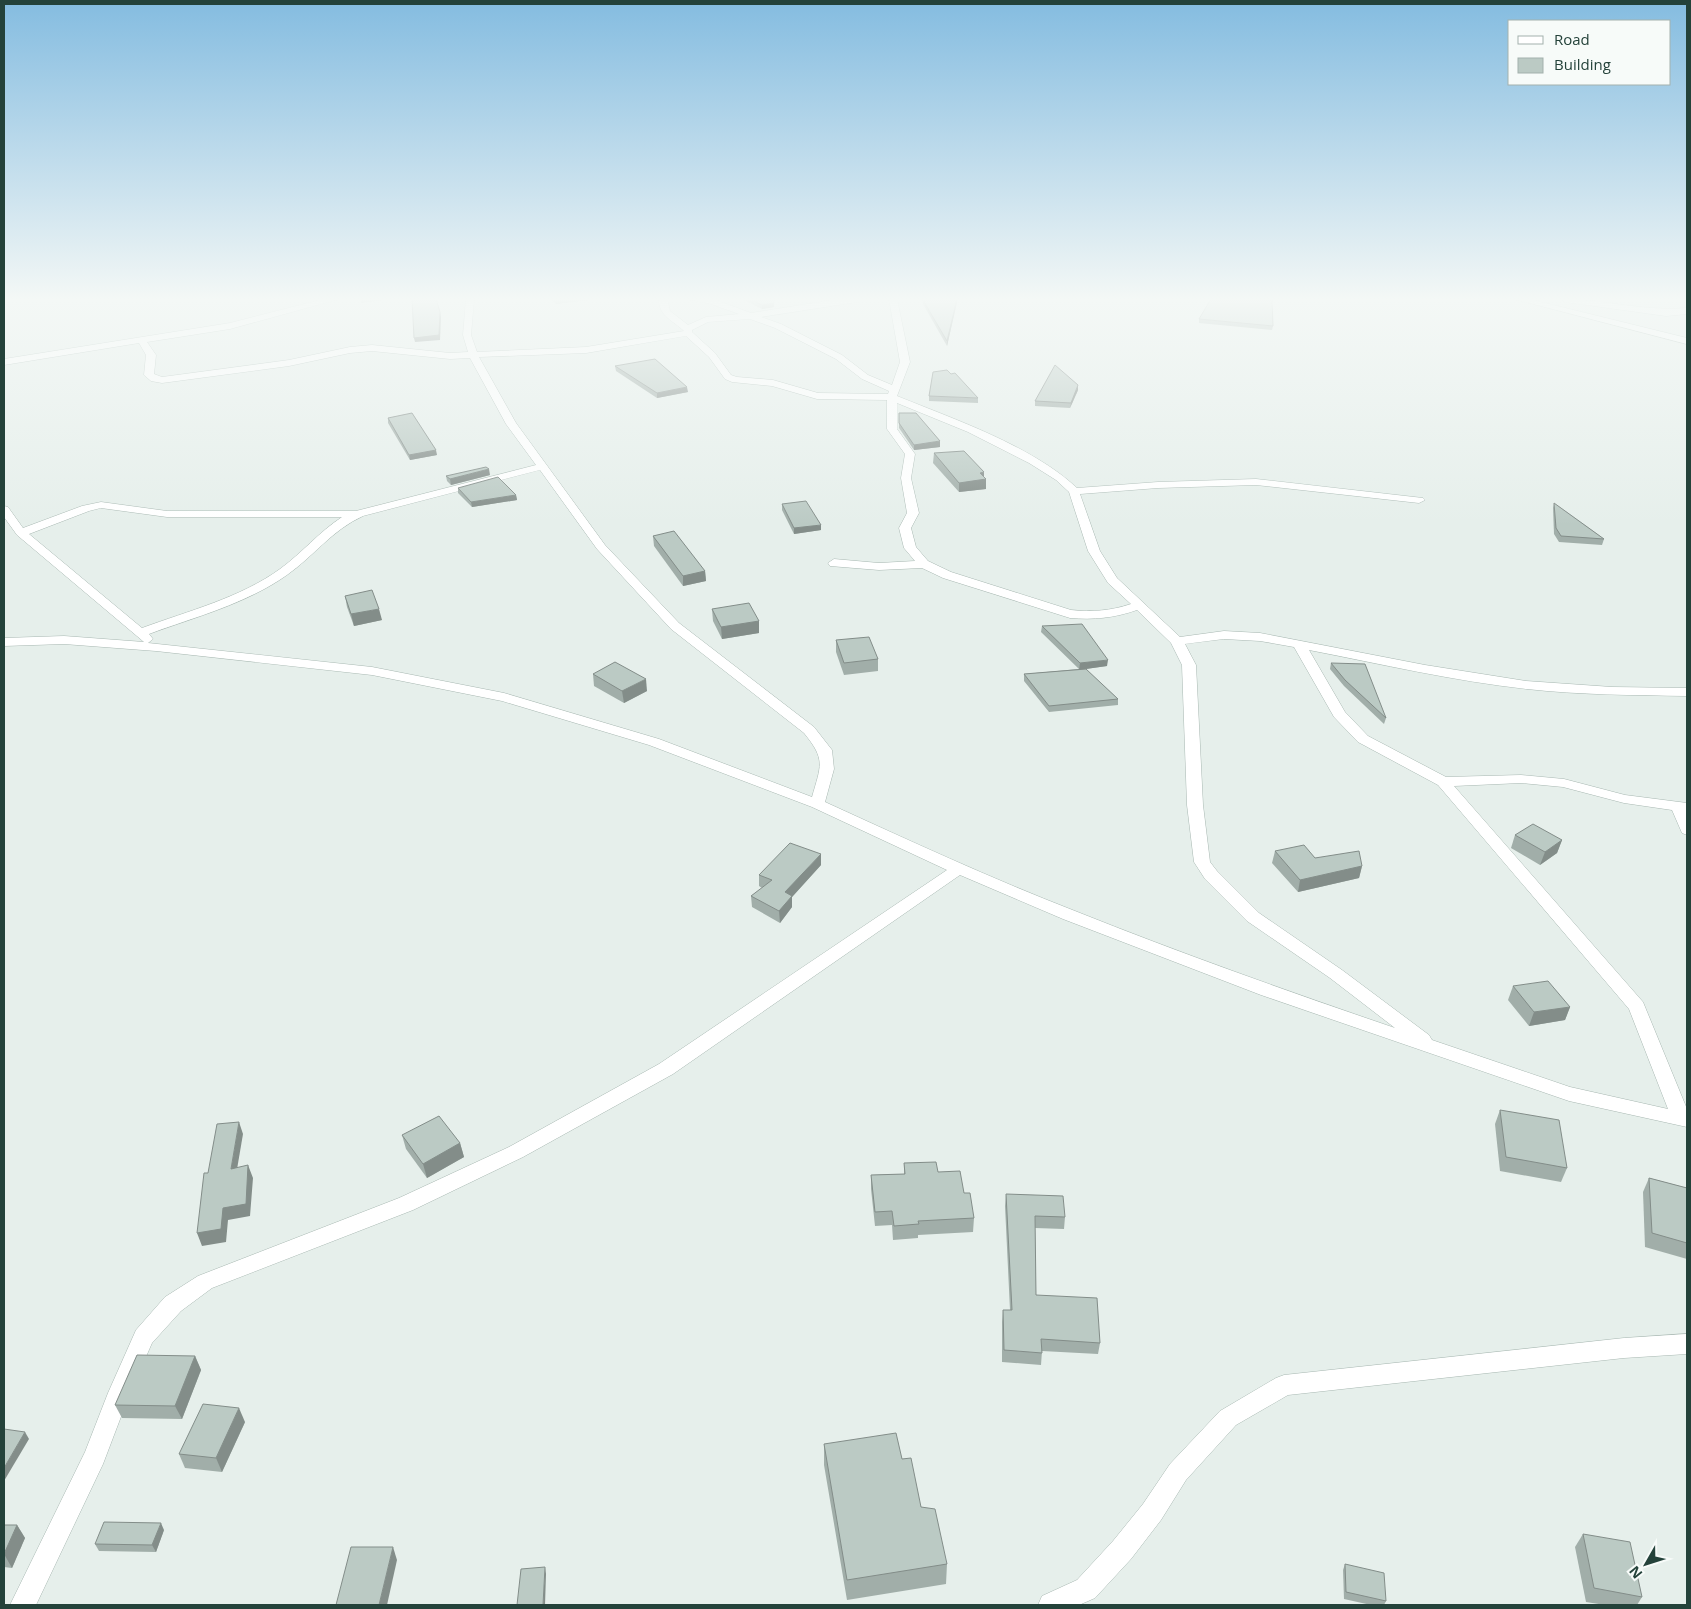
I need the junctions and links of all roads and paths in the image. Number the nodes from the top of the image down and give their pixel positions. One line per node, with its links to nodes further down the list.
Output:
1 (149, 374): 2 (street)
2 (206, 374)
3 (484, 374): 8 (street)
4 (726, 374): 7 (street)
5 (861, 374): 7 (street)
6 (901, 374): 7 (street)
7 (894, 393): 9 (street); 15 (street)
8 (540, 467): 11 (street); 24 (street)
9 (1074, 491): 10 (street); 16 (street)
10 (1419, 500)
11 (359, 514): 13 (street); 17 (street)
12 (6, 518): 13 (street)
13 (21, 533): 17 (street)
14 (834, 563): 15 (street)
15 (924, 564): 16 (street)
16 (1138, 606): 18 (street)
17 (140, 633): 21 (street)
18 (1177, 641): 20 (street); 28 (street)
19 (4, 642): 21 (street)
20 (1299, 645): 22 (street); 23 (street)
21 (156, 647): 24 (street)
22 (1687, 692)
23 (1443, 782): 25 (street); 29 (street)
24 (817, 804): 27 (street)
25 (1683, 807): 26 (street)
26 (1687, 830)
27 (959, 869): 28 (street); 31 (street)
28 (1435, 1048): 29 (street)
29 (1684, 1118)
30 (1687, 1344): 32 (street)
31 (23, 1605)
32 (1051, 1605)

